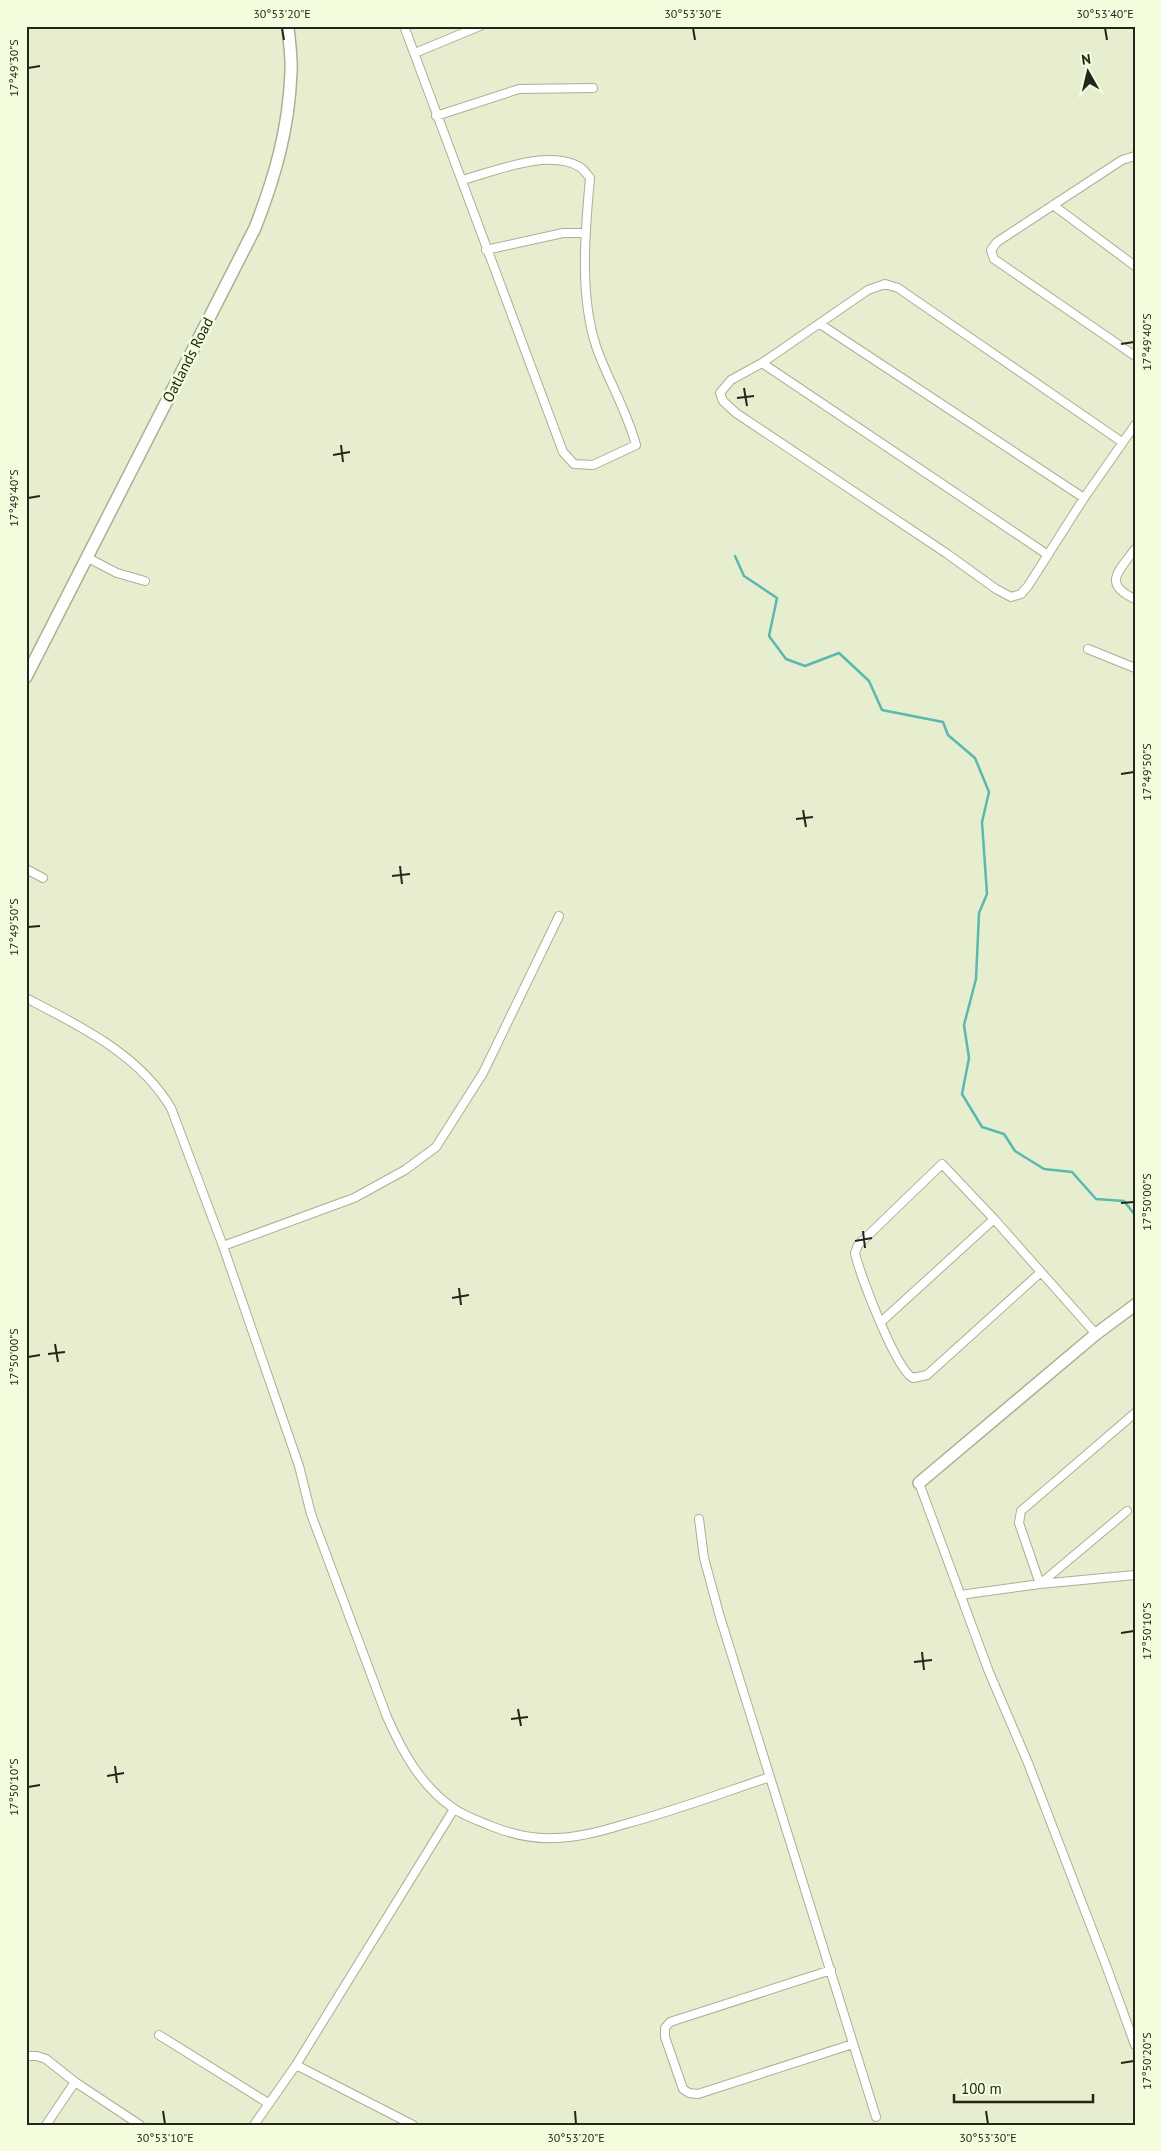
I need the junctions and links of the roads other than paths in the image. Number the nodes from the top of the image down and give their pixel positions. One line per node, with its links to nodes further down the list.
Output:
1 (288, 26): 21 (street, Oatlands Road)
2 (404, 26): 4 (street)
3 (480, 26): 4 (street)
4 (414, 52): 6 (street)
5 (592, 88): 6 (street)
6 (436, 116): 8 (street)
7 (1135, 156): 9 (street)
8 (462, 180): 10 (street); 11 (street)
9 (1052, 205): 12 (street); 14 (street)
10 (585, 233): 11 (street); 11 (street)
11 (486, 250)
12 (1135, 266)
13 (820, 324): 15 (street); 17 (street); 18 (street)
14 (1135, 356)
15 (762, 363): 20 (street); 20 (street)
16 (1135, 425): 17 (street)
17 (1122, 442): 18 (street)
18 (1084, 498): 20 (street)
19 (1135, 549): 23 (street)
20 (1048, 555)
21 (88, 558): 22 (street); 26 (street, Oatlands Road)
22 (145, 581)
23 (1135, 599)
24 (1088, 649): 25 (street)
25 (1135, 668)
26 (26, 677)
27 (26, 869): 28 (street)
28 (43, 878)
29 (559, 916): 32 (street)
30 (26, 998): 32 (street)
31 (994, 1219): 33 (street); 35 (street); 35 (street)
32 (223, 1246): 45 (street)
33 (1041, 1272): 35 (street); 36 (street)
34 (1135, 1305): 36 (street)
35 (881, 1322)
36 (1096, 1334): 38 (street)
37 (1135, 1413): 42 (street)
38 (919, 1483): 43 (street)
39 (1127, 1511): 42 (street)
40 (699, 1519): 44 (street)
41 (1135, 1575): 42 (street)
42 (1040, 1584): 43 (street)
43 (960, 1595): 49 (street)
44 (770, 1777): 45 (street); 46 (street)
45 (454, 1809): 51 (street)
46 (831, 1970): 48 (street); 48 (street)
47 (159, 2035): 53 (street)
48 (853, 2044): 54 (street)
49 (1135, 2045)
50 (26, 2056): 52 (street)
51 (296, 2065): 53 (street); 58 (street)
52 (75, 2082): 55 (street); 56 (street)
53 (268, 2103): 57 (street)
54 (876, 2117)
55 (46, 2125)
56 (140, 2125)
57 (254, 2125)
58 (413, 2125)

